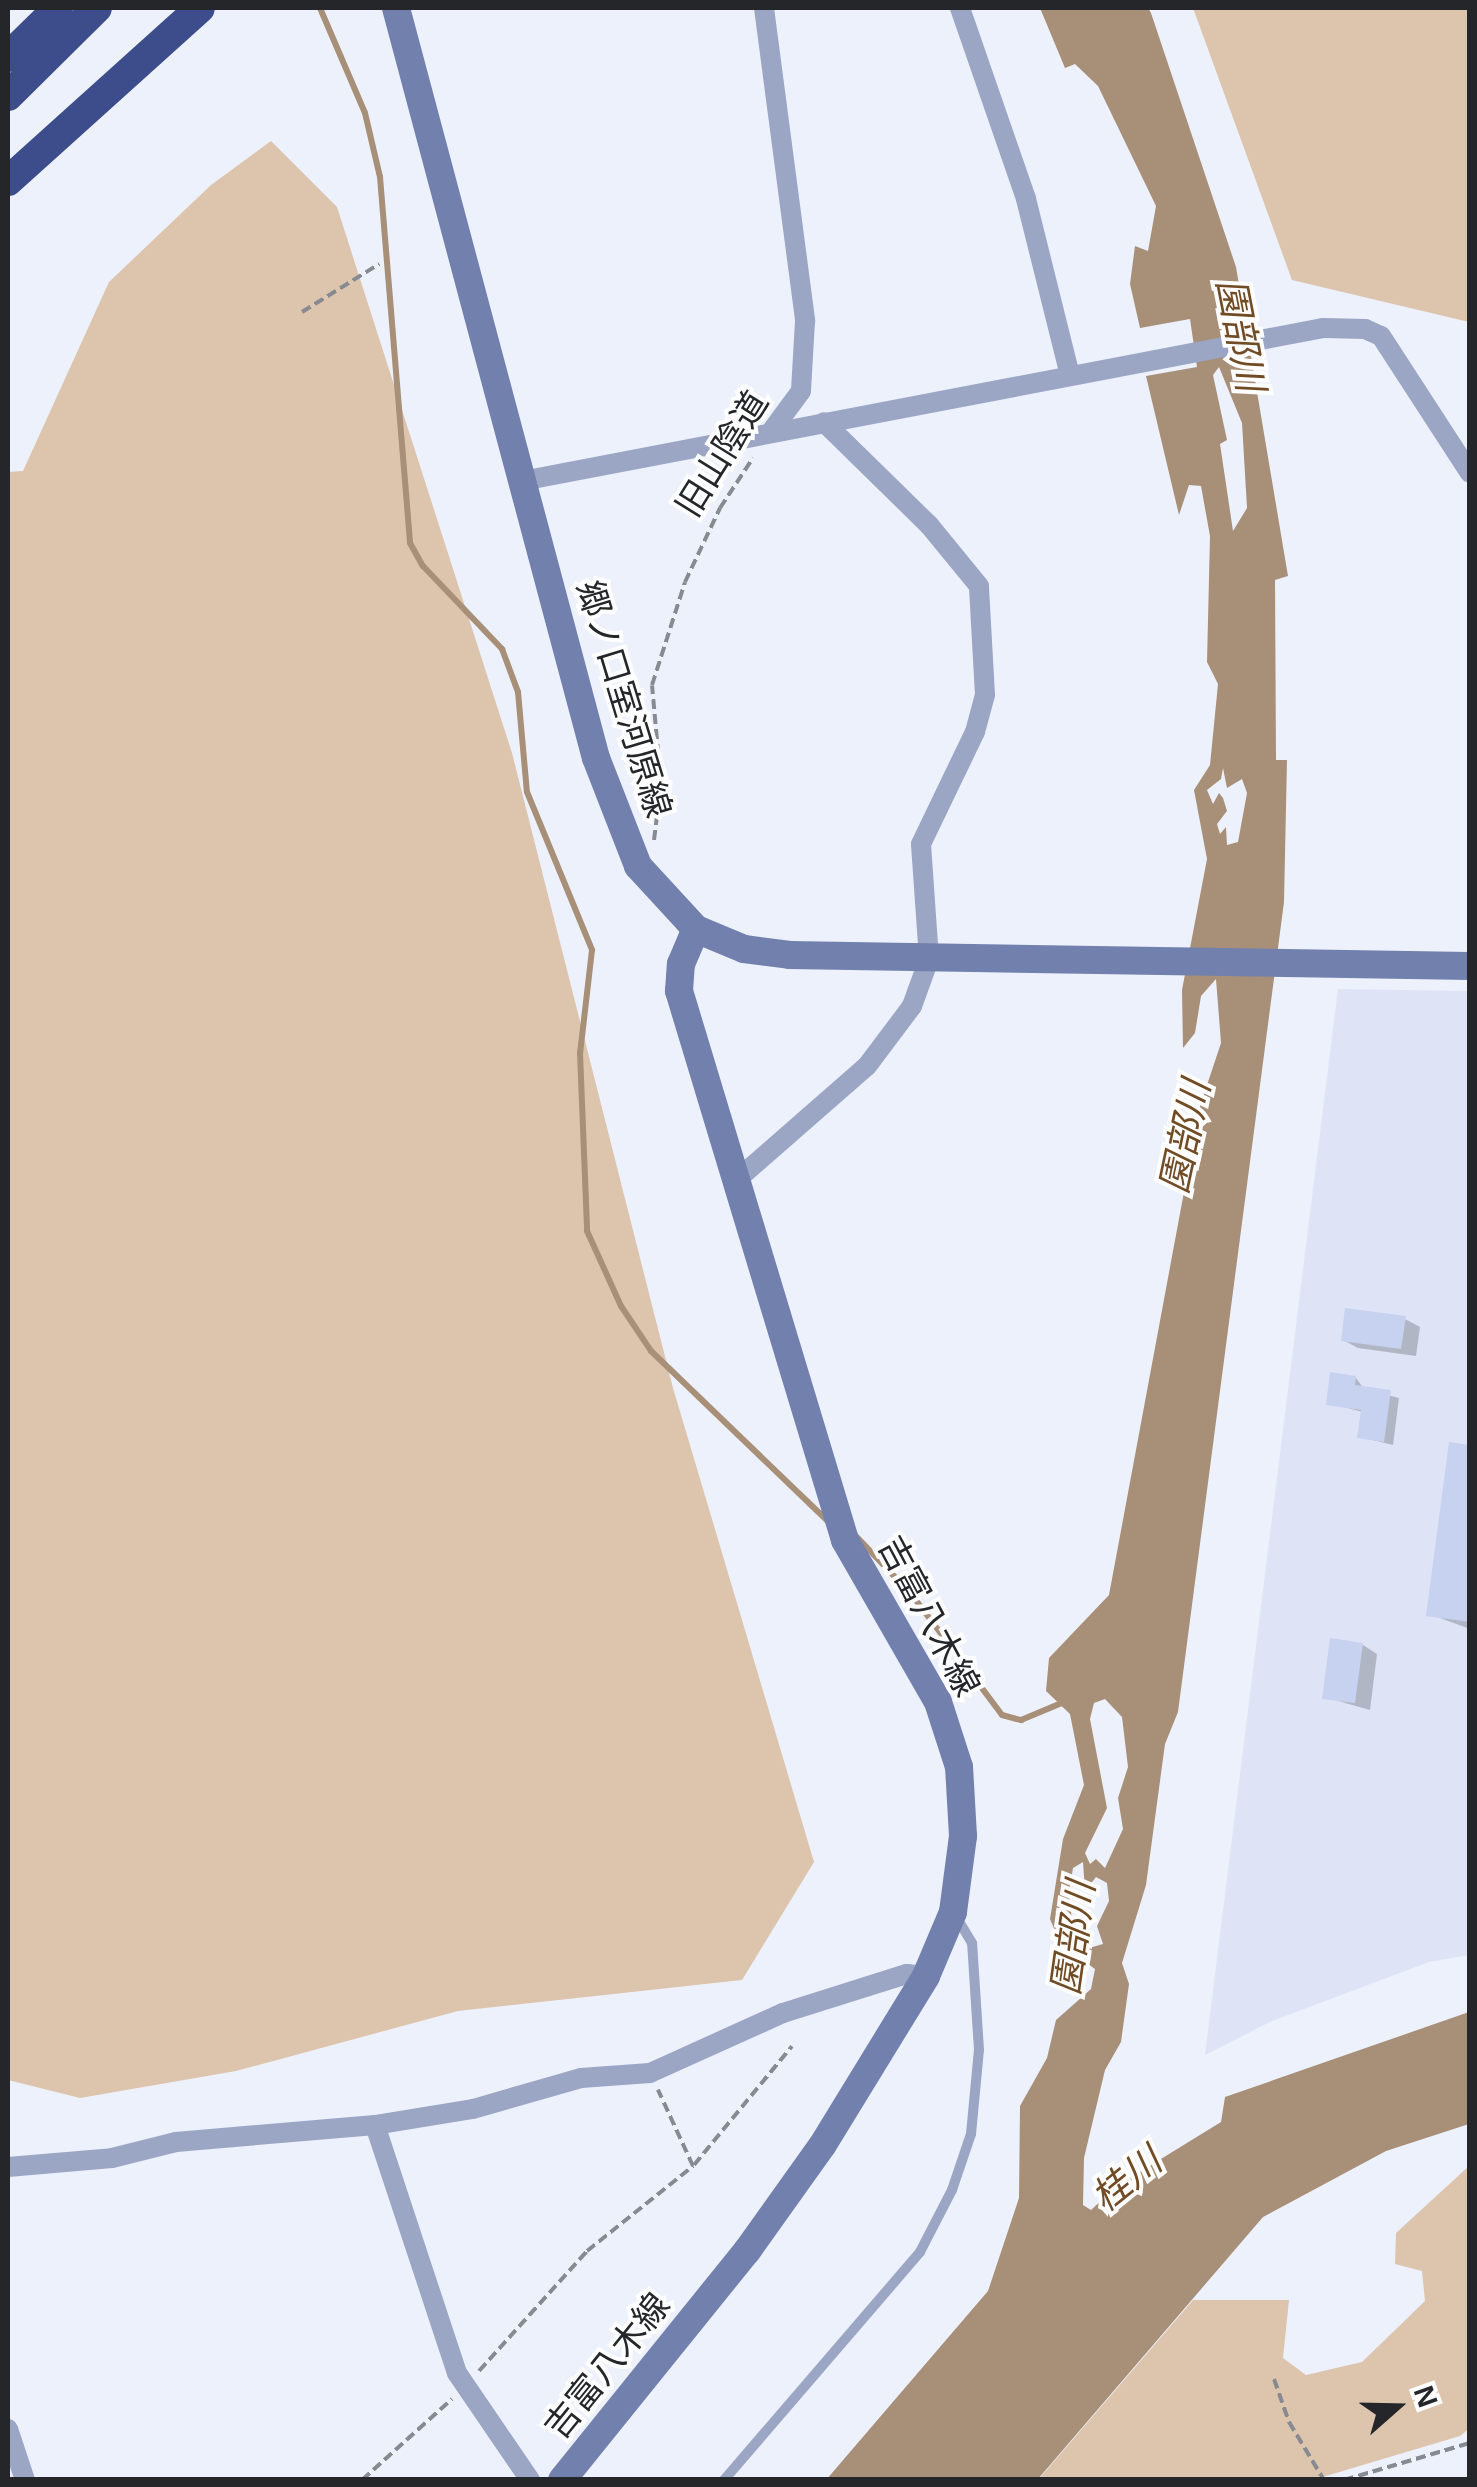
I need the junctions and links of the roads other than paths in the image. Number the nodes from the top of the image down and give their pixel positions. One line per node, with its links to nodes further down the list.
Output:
1 (58, 8): 7 (highway)
2 (96, 8): 8 (highway)
3 (200, 8): 9 (highway)
4 (396, 8): 14 (main road, 郷ノ口室河原線)
5 (764, 8): 12 (street, 旧山陰道)
6 (960, 8): 10 (street)
7 (8, 58)
8 (8, 96)
9 (8, 181)
10 (1078, 374): 11 (street); 13 (street)
11 (824, 422): 12 (street); 16 (street)
12 (770, 433): 14 (street)
13 (1470, 474)
14 (522, 482): 15 (main road, 郷ノ口室河原線)
15 (696, 929): 16 (main road, 郷ノ口室河原線); 18 (main road, 吉富八木線)
16 (929, 960): 17 (main road, 郷ノ口室河原線); 18 (street)
17 (1470, 966)
18 (740, 1177): 19 (main road, 吉富八木線)
19 (953, 1912): 20 (main road, 吉富八木線); 27 (lane)
20 (926, 1976): 21 (street); 26 (main road, 吉富八木線)
21 (374, 2125): 22 (street); 25 (street)
22 (8, 2167)
23 (8, 2429): 24 (street)
24 (25, 2480)
25 (530, 2480)
26 (562, 2480)
27 (724, 2480)

